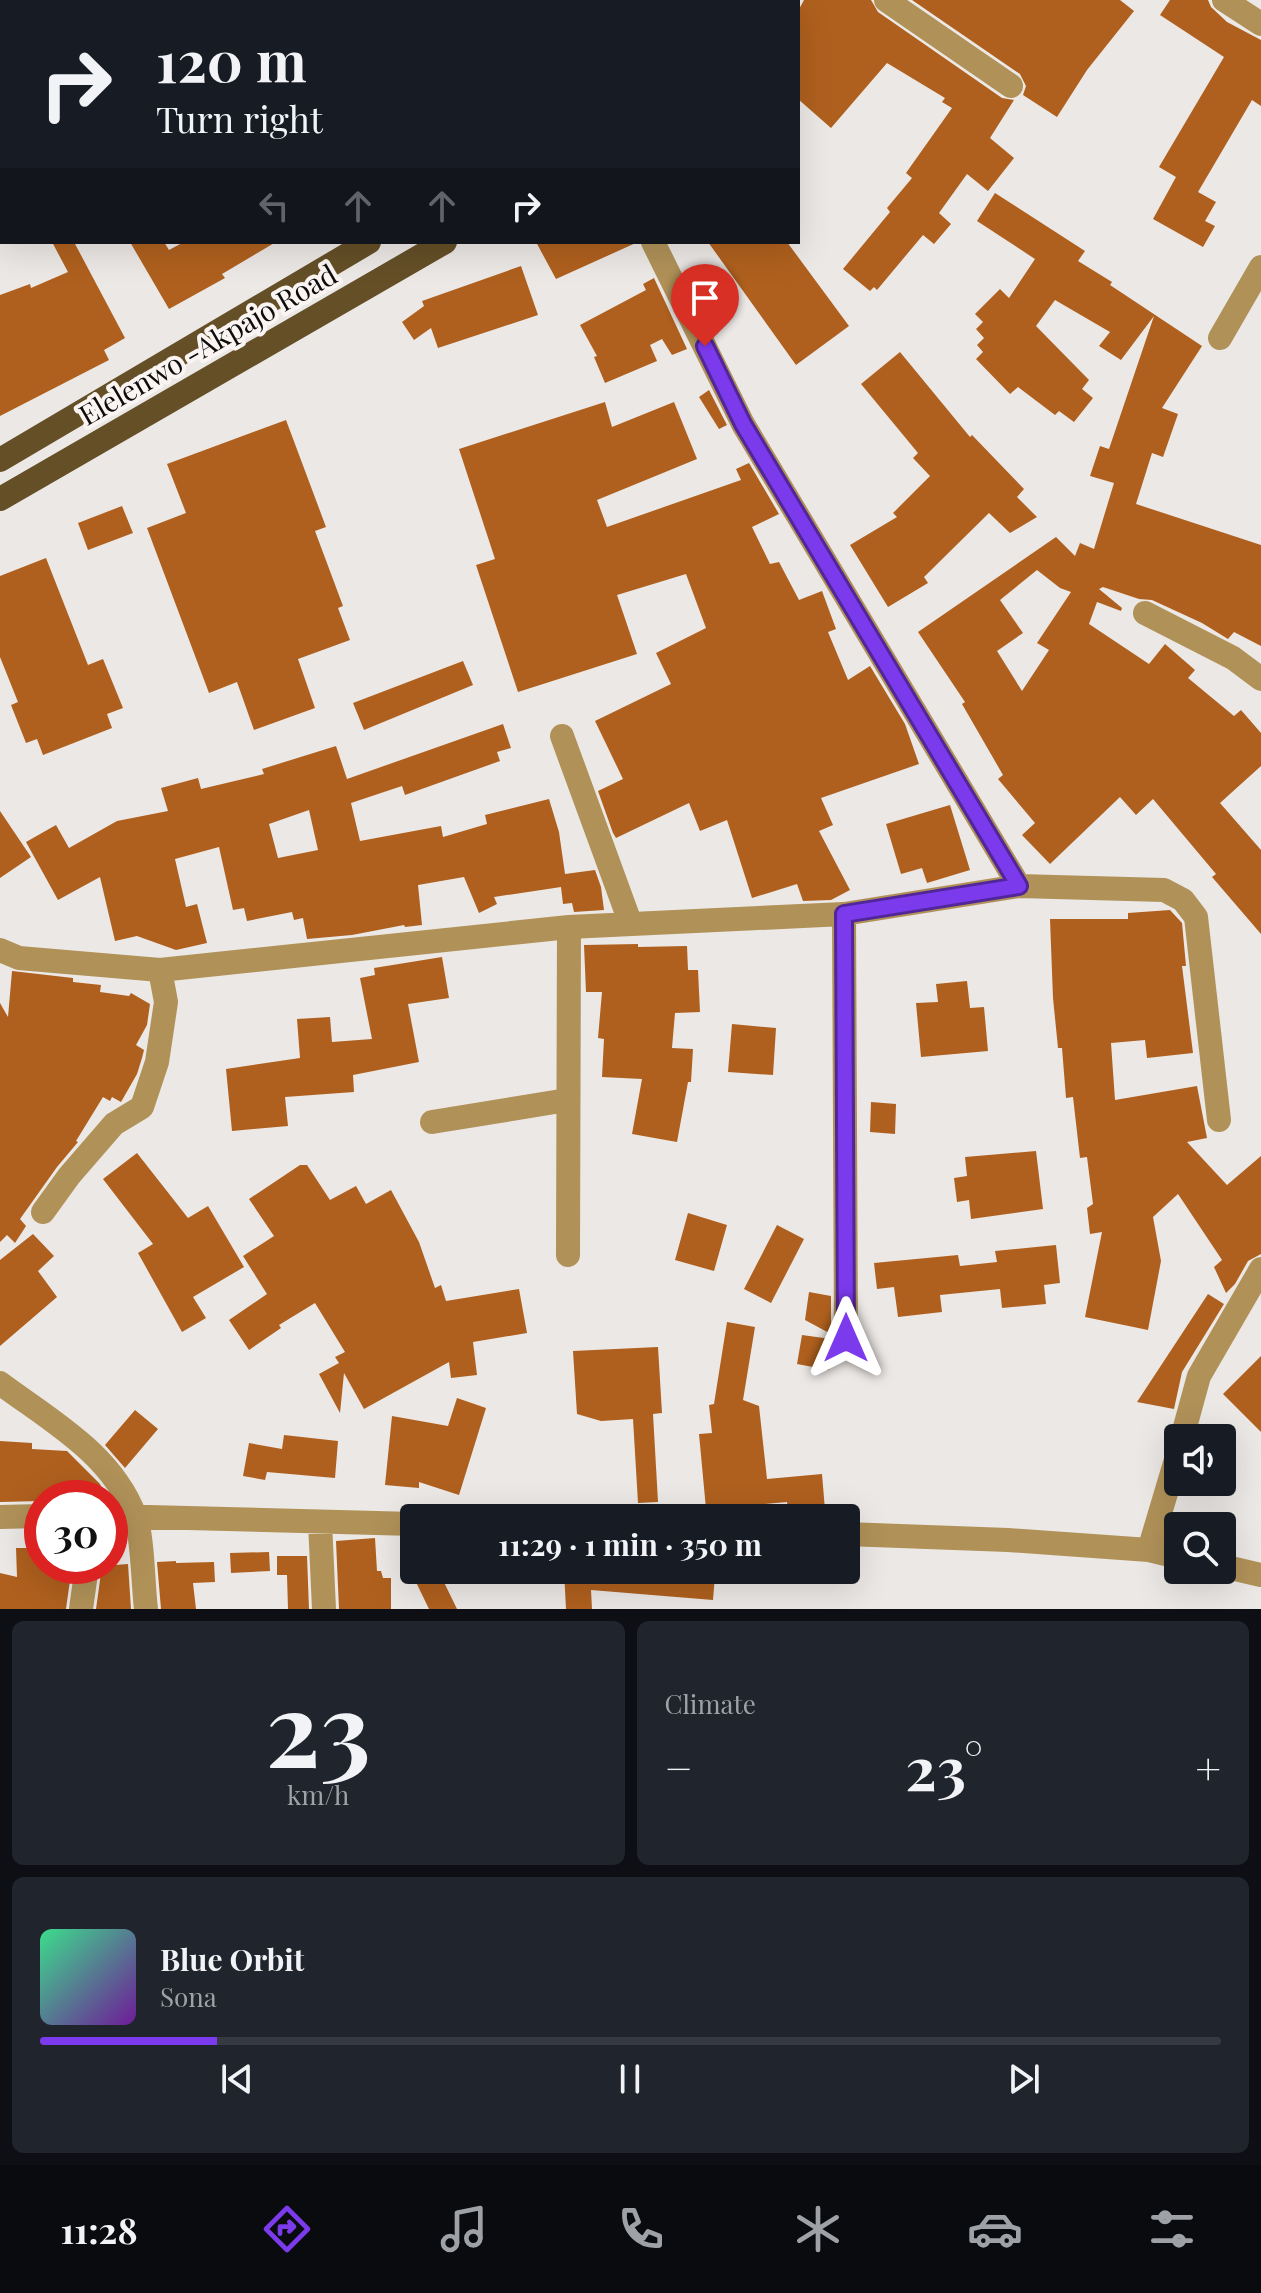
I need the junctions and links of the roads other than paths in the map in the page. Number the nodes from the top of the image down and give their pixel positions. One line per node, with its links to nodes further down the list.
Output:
1 (886, 0): 4 (street)
2 (1224, 0): 3 (street)
3 (1261, 24)
4 (1011, 86)
5 (366, 244): 10 (main road, Elelenwo -Akpajo Road)
6 (442, 244): 11 (main road, Elelenwo -Akpajo Road)
7 (654, 244): 15 (street)
8 (1261, 267): 9 (street)
9 (1220, 338)
10 (0, 460)
11 (0, 499)
12 (1145, 613): 13 (street)
13 (1261, 679)
14 (562, 736): 17 (street)
15 (1019, 886): 16 (street); 22 (street)
16 (844, 914): 17 (street); 27 (street)
17 (630, 922): 18 (street)
18 (569, 927): 20 (street); 21 (street)
19 (0, 950): 20 (street)
20 (160, 970): 24 (street)
21 (567, 1100): 23 (street); 25 (street)
22 (1219, 1120)
23 (432, 1122)
24 (43, 1212)
25 (568, 1255)
26 (1261, 1269): 29 (street)
27 (846, 1338)
28 (0, 1383): 34 (street)
29 (1186, 1424)
30 (1165, 1496): 38 (street)
31 (24, 1516): 32 (street)
32 (0, 1517)
33 (128, 1517): 34 (street)
34 (136, 1518): 35 (street); 44 (street)
35 (320, 1522): 36 (street); 45 (street)
36 (400, 1524)
37 (860, 1534): 38 (street)
38 (1149, 1550): 39 (street)
39 (1164, 1554)
40 (1236, 1569): 41 (street)
41 (1261, 1575)
42 (84, 1584): 43 (street)
43 (81, 1609)
44 (146, 1609)
45 (324, 1609)

